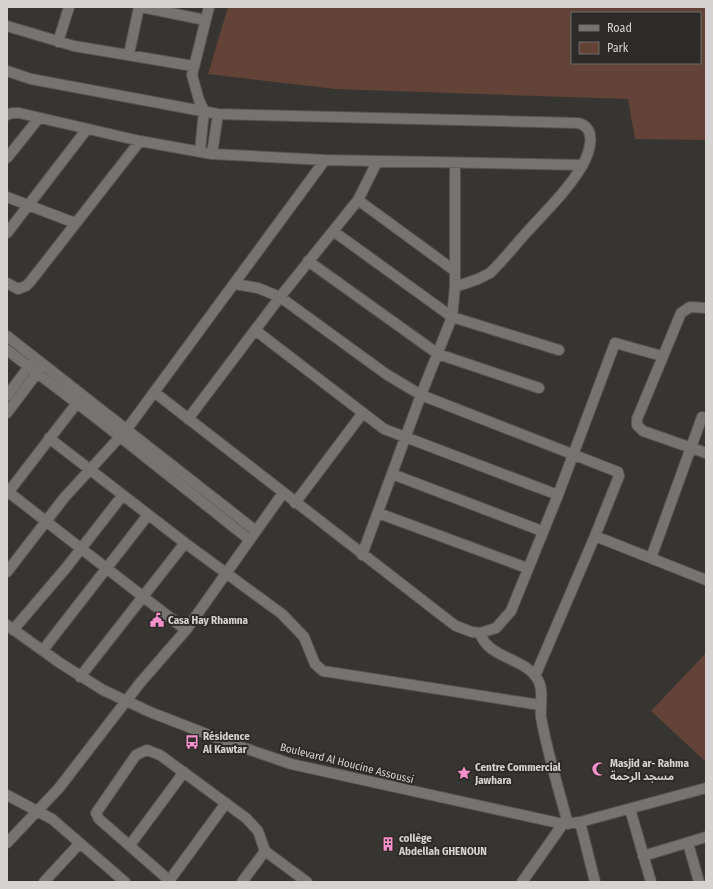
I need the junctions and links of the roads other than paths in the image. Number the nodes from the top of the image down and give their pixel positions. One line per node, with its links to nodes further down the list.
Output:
1 (69, 7): 6 (street)
2 (140, 7): 4 (street); 7 (street)
3 (209, 7): 4 (street)
4 (205, 20): 8 (street)
5 (7, 26): 6 (street)
6 (58, 42): 7 (street)
7 (129, 54): 8 (street)
8 (193, 66): 10 (street)
9 (7, 71): 10 (street)
10 (204, 111): 11 (street); 16 (street)
11 (218, 114): 17 (street); 22 (street)
12 (7, 115): 13 (street)
13 (39, 118): 14 (street); 18 (street)
14 (86, 128): 15 (street); 25 (street)
15 (140, 141): 16 (street); 26 (street)
16 (200, 151): 17 (street)
17 (212, 154): 19 (street)
18 (7, 158)
19 (325, 160): 20 (street); 32 (street)
20 (376, 162): 21 (street); 24 (street)
21 (456, 164): 22 (street); 30 (street)
22 (583, 165): 33 (street)
23 (7, 197): 25 (street)
24 (358, 200): 27 (street); 30 (street)
25 (29, 205): 26 (street); 28 (street)
26 (75, 223): 31 (street)
27 (333, 231): 29 (street); 36 (street)
28 (7, 233)
29 (308, 261): 34 (street); 41 (street)
30 (455, 271): 33 (street)
31 (7, 283)
32 (235, 284): 34 (street); 48 (street)
33 (455, 287): 36 (street)
34 (280, 297): 37 (street); 49 (street)
35 (706, 308): 42 (street)
36 (452, 317): 40 (street); 41 (street)
37 (255, 330): 53 (street); 55 (street)
38 (7, 336): 43 (street)
39 (7, 350): 45 (street)
40 (559, 350)
41 (438, 354): 47 (street); 49 (street)
42 (662, 356): 59 (street); 61 (street)
43 (35, 358): 44 (street); 45 (street)
44 (44, 365): 46 (street); 56 (street)
45 (29, 366): 46 (street); 50 (street)
46 (38, 373): 51 (street); 52 (street)
47 (539, 388)
48 (154, 392): 55 (street); 56 (street)
49 (421, 395): 58 (street); 61 (street)
50 (7, 396)
51 (77, 403): 56 (street); 57 (street)
52 (7, 413)
53 (362, 414): 58 (street); 68 (street)
54 (702, 417): 59 (street)
55 (188, 418): 65 (street)
56 (124, 433): 62 (street); 73 (street)
57 (49, 438): 62 (street); 64 (street)
58 (405, 438): 63 (street); 67 (street)
59 (691, 448): 60 (street); 78 (street)
60 (706, 453)
61 (572, 454): 67 (street); 74 (street)
62 (90, 471): 66 (street); 71 (street)
63 (392, 474): 69 (street); 72 (street)
64 (7, 492): 71 (street)
65 (283, 493): 68 (street); 73 (street)
66 (122, 496): 70 (street); 76 (street)
67 (558, 496): 72 (street)
68 (296, 502): 77 (street)
69 (378, 513): 77 (street); 80 (street)
70 (148, 515): 75 (street); 79 (street)
71 (46, 521): 76 (street); 81 (street)
72 (542, 531): 80 (street)
73 (253, 536): 82 (street)
74 (595, 536): 78 (street); 89 (street)
75 (185, 543): 82 (street); 84 (street)
76 (80, 549): 79 (street); 85 (street)
77 (362, 555): 87 (street)
78 (651, 558): 83 (street)
79 (106, 568): 84 (street); 88 (street)
80 (527, 568): 87 (street)
81 (7, 572)
82 (226, 575): 86 (street); 92 (street)
83 (706, 580)
84 (143, 597): 86 (street); 90 (street)
85 (10, 628): 88 (street, Boulevard Al Houcine Assoussi)
86 (186, 630): 91 (street)
87 (480, 633): 89 (street)
88 (43, 650): 90 (street, Boulevard Al Houcine Assoussi)
89 (535, 676): 92 (street)
90 (80, 677): 91 (street, Boulevard Al Houcine Assoussi)
91 (126, 701): 98 (street); 100 (street, Boulevard Al Houcine Assoussi)
92 (540, 705): 100 (street)
93 (184, 772): 96 (street); 105 (street); 105 (street)
94 (706, 788): 97 (street, Boulevard Al Houcine Assoussi)
95 (7, 795): 98 (street)
96 (226, 803): 106 (street); 109 (street)
97 (630, 809): 99 (street, Boulevard Al Houcine Assoussi); 107 (street)
98 (38, 810): 102 (street); 103 (street)
99 (580, 822): 100 (street, Boulevard Al Houcine Assoussi); 110 (street)
100 (565, 824): 114 (street)
101 (706, 837): 104 (street)
102 (7, 843)
103 (80, 843): 108 (street); 111 (street)
104 (688, 843): 107 (street); 116 (street)
105 (130, 845): 109 (street)
106 (265, 851): 112 (street); 113 (street)
107 (643, 856): 115 (street)
108 (50, 880)
109 (170, 881)
110 (594, 881)
111 (125, 882)
112 (242, 882)
113 (307, 882)
114 (522, 882)
115 (651, 882)
116 (699, 882)

